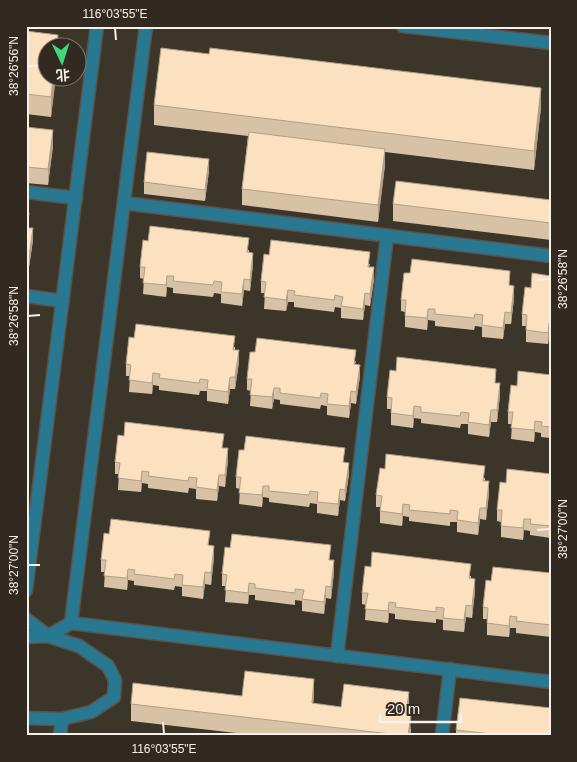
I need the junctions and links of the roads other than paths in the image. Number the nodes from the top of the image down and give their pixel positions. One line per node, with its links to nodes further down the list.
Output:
1 (98, 26): 6 (street)
2 (146, 26): 7 (street)
3 (403, 26): 4 (street)
4 (551, 43)
5 (26, 192): 6 (street)
6 (76, 198): 11 (street)
7 (124, 203): 8 (street); 14 (street)
8 (387, 236): 9 (street); 17 (street)
9 (551, 256)
10 (26, 296): 11 (street)
11 (63, 301): 12 (street)
12 (26, 590)
13 (26, 619): 15 (street)
14 (71, 623): 15 (street); 17 (street)
15 (48, 636): 16 (street); 21 (street)
16 (26, 637)
17 (337, 656): 18 (street)
18 (450, 669): 19 (street); 23 (street)
19 (551, 682)
20 (26, 718): 21 (street)
21 (62, 719): 22 (street)
22 (60, 736)
23 (442, 736)

